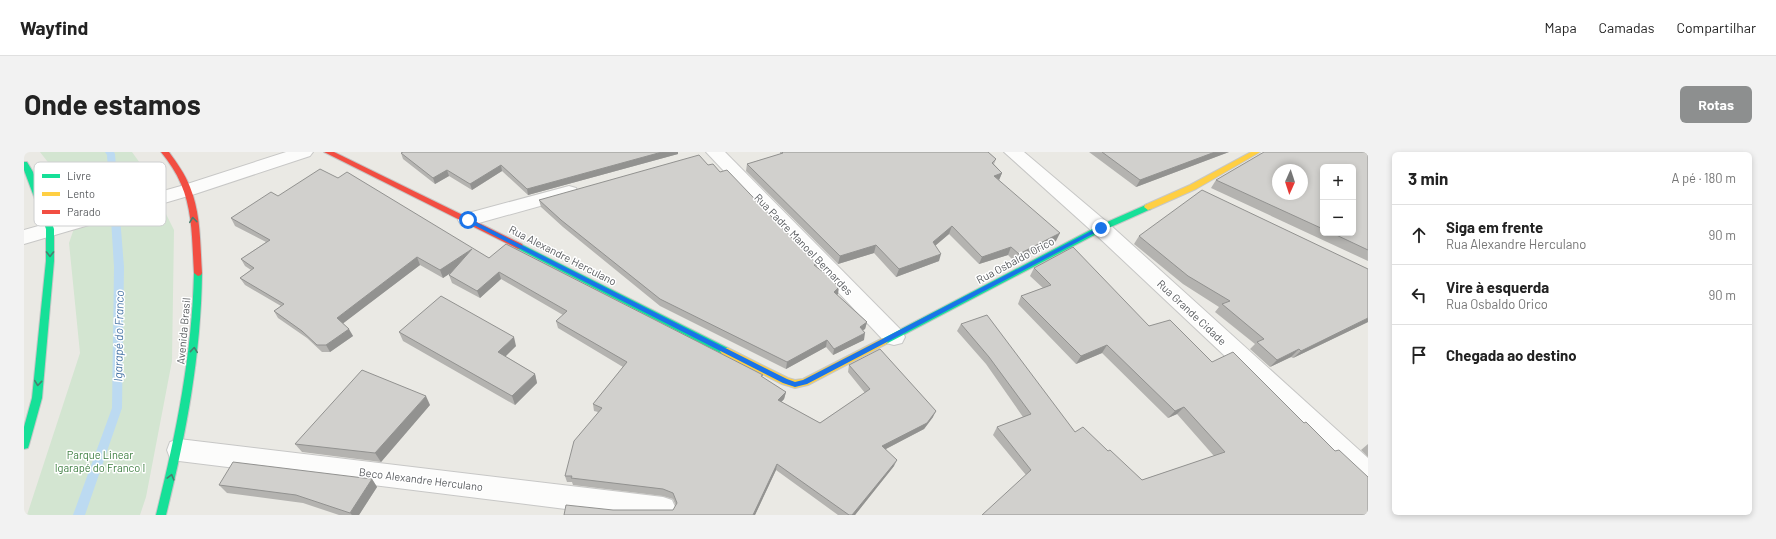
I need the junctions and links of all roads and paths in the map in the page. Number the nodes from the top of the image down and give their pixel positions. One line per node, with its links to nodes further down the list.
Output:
1 (165, 152): 11 (main road, Avenida Brasil)
2 (304, 152): 11 (street)
3 (328, 152): 14 (main road, Rua Alexandre Herculano)
4 (715, 152): 20 (street, Rua Padre Manoel Bernardes)
5 (1013, 152): 17 (street, Rua Grande Cidade)
6 (1256, 152): 9 (main road, Rua Osbaldo Orico)
7 (24, 164): 8 (main road)
8 (34, 186)
9 (1193, 187): 13 (street); 17 (main road, Rua Osbaldo Orico)
10 (582, 188): 14 (street)
11 (188, 190): 12 (street); 23 (main road, Avenida Brasil, one-way to 11)
12 (166, 196)
13 (1214, 197)
14 (468, 220): 21 (main road, Rua Alexandre Herculano)
15 (49, 226): 18 (main road)
16 (60, 226): 18 (street)
17 (1101, 228): 20 (main road, Rua Osbaldo Orico); 24 (street, Rua Grande Cidade)
18 (50, 229): 19 (street); 22 (main road, one-way to 22)
19 (24, 237)
20 (894, 337): 21 (main road, Rua Osbaldo Orico)
21 (785, 381)
22 (24, 445)
23 (178, 450): 25 (street, Beco Alexandre Herculano); 26 (main road, Avenida Brasil, one-way to 23)
24 (1368, 474)
25 (663, 509)
26 (161, 515)

